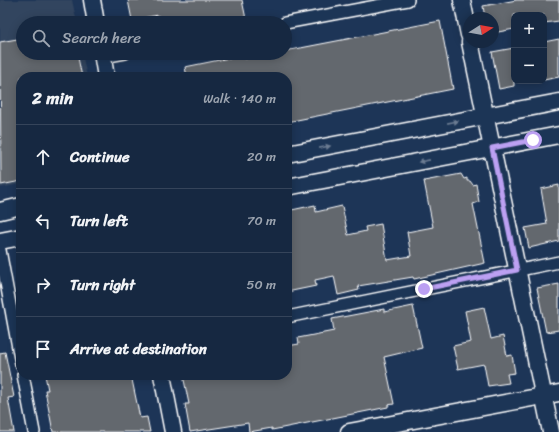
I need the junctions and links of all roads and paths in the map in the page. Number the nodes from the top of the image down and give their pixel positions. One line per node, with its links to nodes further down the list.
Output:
1 (92, 0): 5 (street)
2 (408, 0): 6 (street)
3 (462, 0): 4 (street)
4 (464, 12)
5 (95, 16)
6 (292, 22)
7 (471, 48): 11 (street)
8 (103, 60): 9 (street)
9 (105, 72)
10 (559, 102): 11 (street)
11 (485, 116): 13 (street); 14 (street, one-way to 11)
12 (559, 135): 13 (street)
13 (492, 148): 15 (street, one-way to 15); 22 (street)
14 (292, 153)
15 (292, 186)
16 (16, 207): 17 (street)
17 (0, 211)
18 (16, 238): 19 (street)
19 (0, 241)
20 (0, 250): 24 (street)
21 (559, 262): 22 (street)
22 (517, 270): 23 (street); 27 (street)
23 (292, 316)
24 (16, 337)
25 (24, 380): 29 (street)
26 (163, 380): 30 (street)
27 (552, 395): 28 (street); 31 (street)
28 (359, 431)
29 (34, 432)
30 (173, 432)
31 (551, 432)

